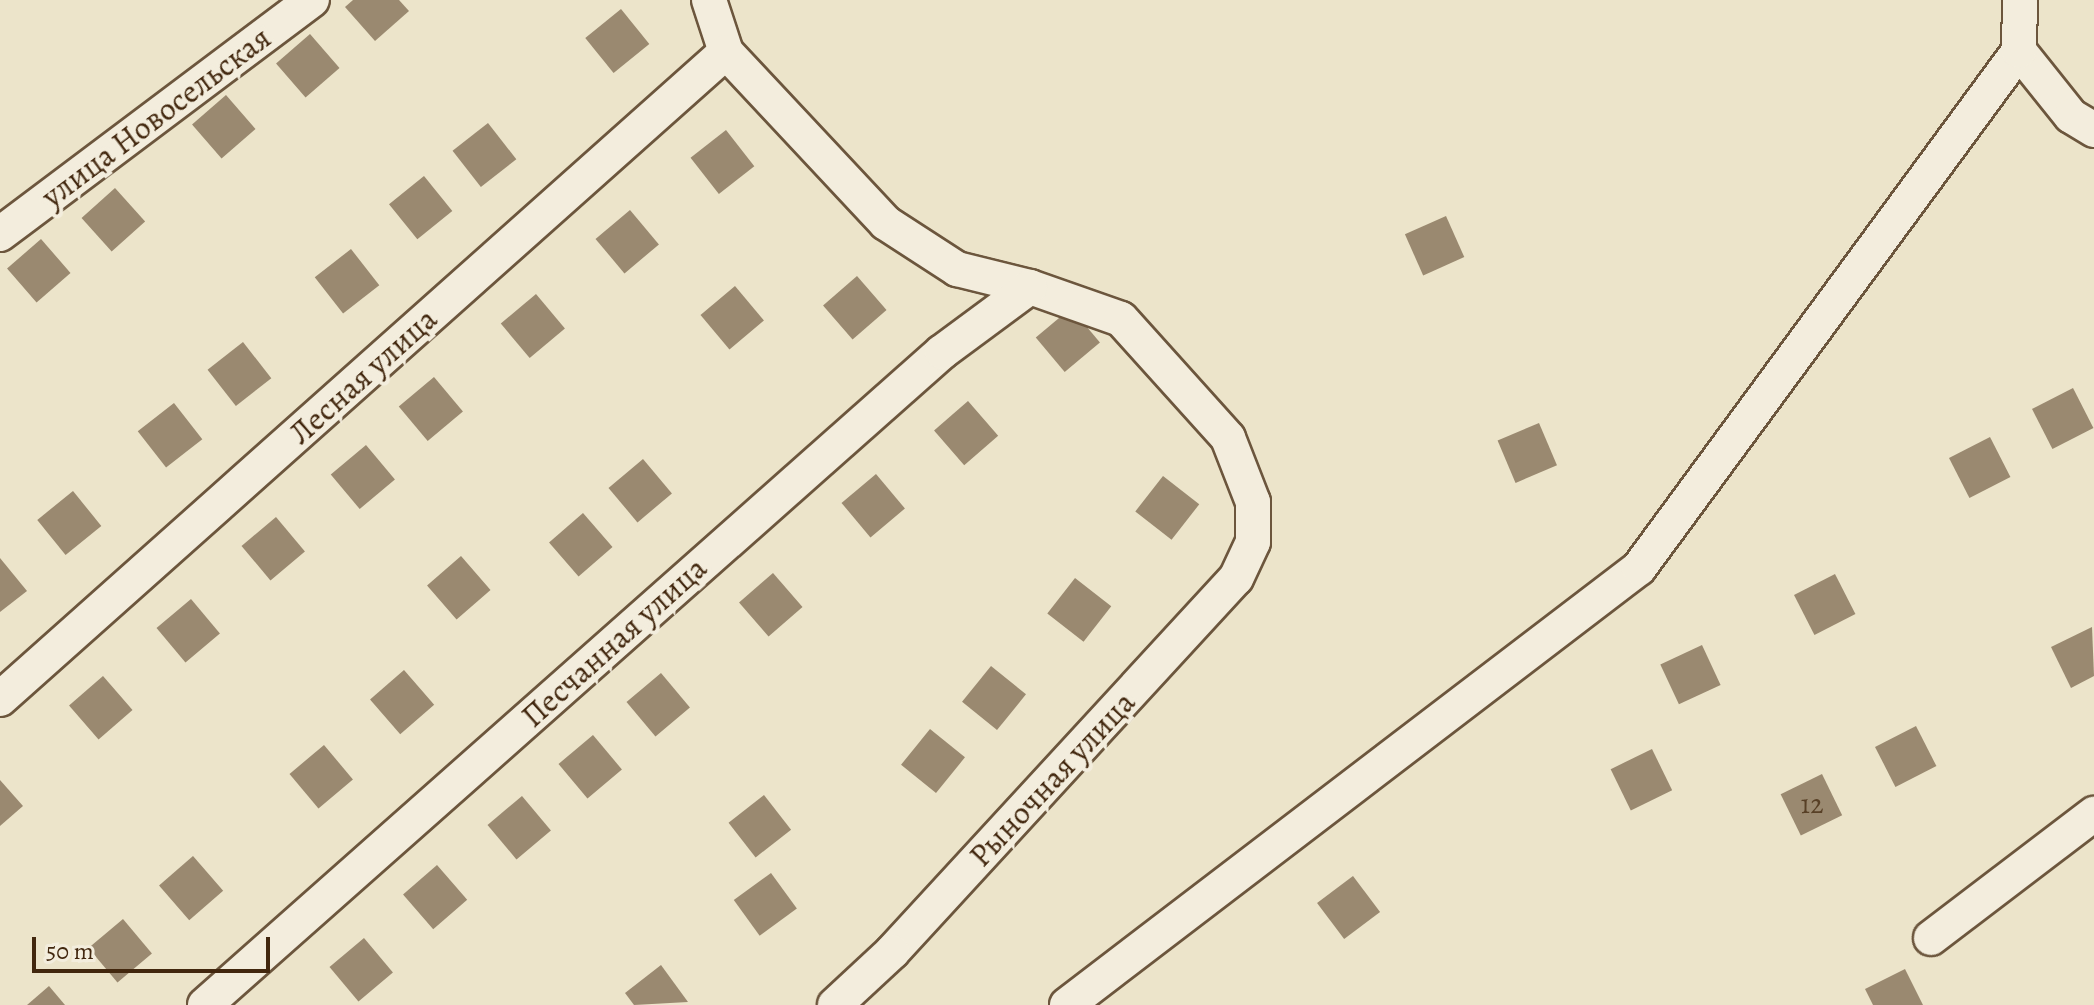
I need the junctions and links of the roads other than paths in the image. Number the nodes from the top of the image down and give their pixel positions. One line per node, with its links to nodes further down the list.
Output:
1 (312, 0): 7 (street, улица Новосельская)
2 (709, 0): 5 (street)
3 (2020, 0): 4 (street)
4 (2019, 51): 6 (street); 14 (street)
5 (726, 52): 8 (street); 9 (street, Лесная улица)
6 (2094, 130)
7 (0, 234)
8 (1030, 287): 12 (street, Песчанная улица); 13 (street, Рыночная улица)
9 (0, 699)
10 (2094, 814): 11 (street)
11 (1931, 938)
12 (205, 1005)
13 (835, 1005)
14 (1067, 1005)

